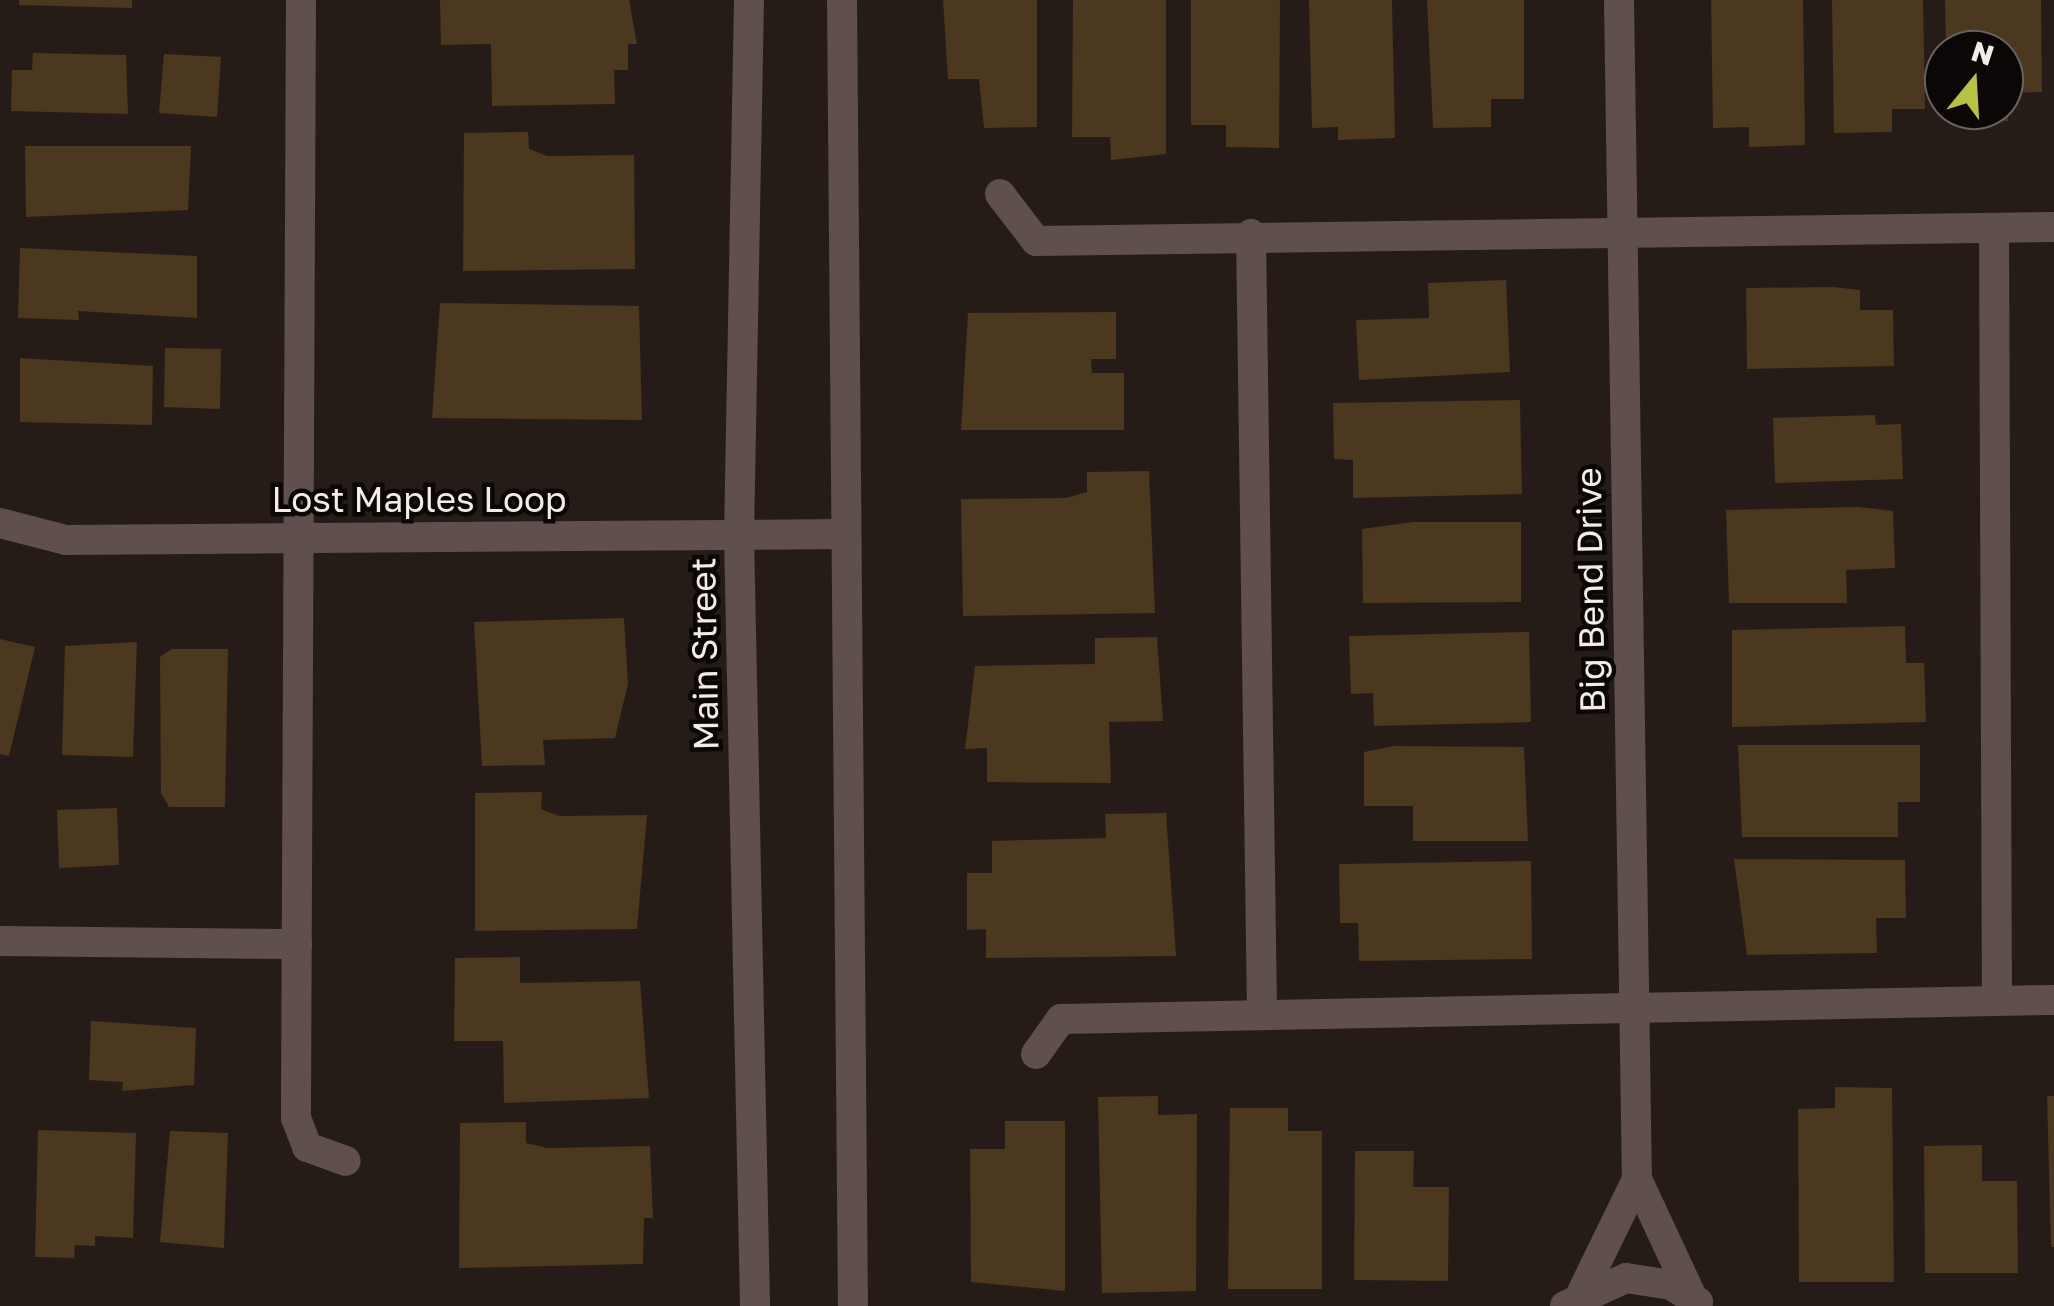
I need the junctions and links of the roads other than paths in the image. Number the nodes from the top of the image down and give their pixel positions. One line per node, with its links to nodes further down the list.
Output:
1 (301, 0): 13 (street)
2 (749, 0): 12 (street, Main Street)
3 (842, 0): 11 (street)
4 (1619, 0): 8 (street, Big Bend Drive)
5 (1000, 194): 9 (street)
6 (2054, 227): 7 (street)
7 (1994, 228): 8 (street); 16 (street)
8 (1622, 232): 9 (street); 18 (street, Big Bend Drive)
9 (1251, 234): 19 (street)
10 (0, 523): 13 (street, Lost Maples Loop)
11 (840, 534): 12 (street, Lost Maples Loop); 26 (street)
12 (739, 535): 13 (street, Lost Maples Loop); 25 (street, Main Street)
13 (302, 536): 15 (street)
14 (0, 941): 15 (street)
15 (297, 944): 21 (street)
16 (1997, 1000): 17 (street); 18 (street)
17 (2054, 1000)
18 (1634, 1010): 19 (street); 22 (street, Big Bend Drive)
19 (1262, 1011): 20 (street)
20 (1036, 1054)
21 (346, 1160)
22 (1637, 1180): 23 (street, Big Bend Drive); 24 (street, Big Bend Drive)
23 (1573, 1299): 24 (street)
24 (1697, 1301)
25 (755, 1306)
26 (853, 1306)

